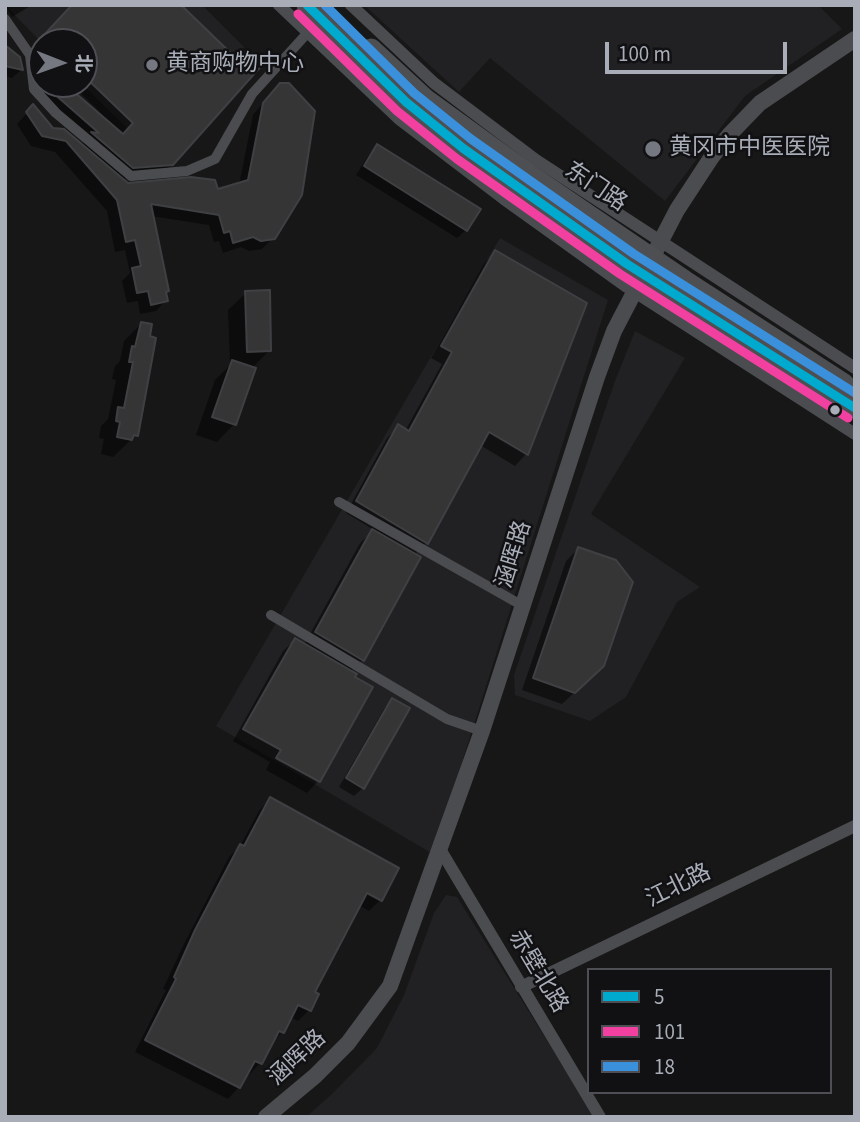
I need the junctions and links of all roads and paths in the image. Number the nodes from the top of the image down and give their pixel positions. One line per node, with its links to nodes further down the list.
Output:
1 (279, 5): 3 (street)
2 (351, 5): 6 (street)
3 (315, 15): 4 (street); 6 (main road, 东门路)
4 (5, 19)
5 (855, 39): 6 (street, 涵晖路)
6 (647, 266): 7 (street); 8 (main road, 东门路); 9 (main road, 东门路); 10 (street); 12 (street, 涵晖路)
7 (855, 368)
8 (855, 390)
9 (855, 408)
10 (855, 434)
11 (339, 502): 12 (street)
12 (523, 606): 14 (street, 涵晖路)
13 (271, 615): 14 (street)
14 (482, 731): 16 (street, 涵晖路)
15 (855, 826): 17 (street, 江北路)
16 (440, 849): 17 (street, 赤壁北路); 18 (street, 涵晖路)
17 (521, 986): 19 (street, 赤壁北路)
18 (266, 1117)
19 (600, 1117)

